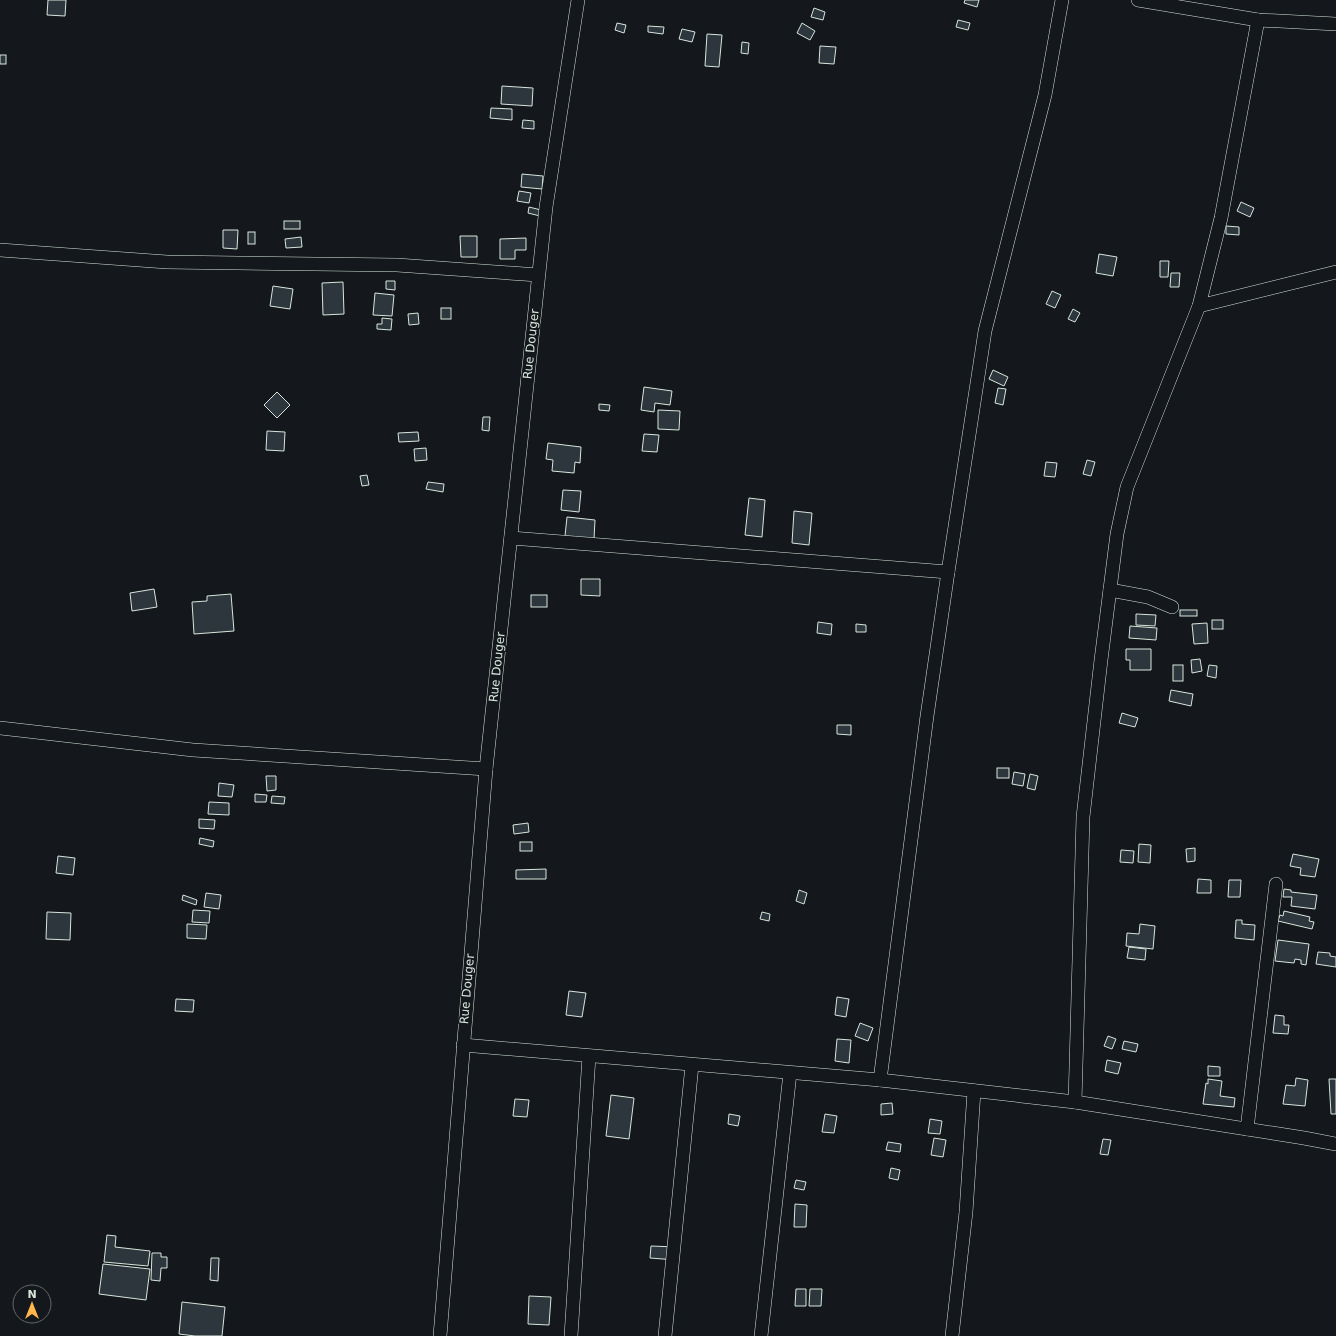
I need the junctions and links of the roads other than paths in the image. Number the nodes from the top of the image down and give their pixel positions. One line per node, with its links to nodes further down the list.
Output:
1 (578, 0): 8 (street, Rue Douger)
2 (1062, 0): 11 (street)
3 (1138, 0): 4 (street)
4 (1258, 20): 5 (street); 9 (street)
5 (1336, 24)
6 (0, 250): 8 (street)
7 (1336, 272): 9 (street)
8 (538, 275): 10 (street, Rue Douger)
9 (1198, 306): 12 (street)
10 (511, 538): 11 (street); 15 (street, Rue Douger)
11 (948, 572): 21 (street)
12 (1110, 590): 13 (street); 23 (street)
13 (1172, 607)
14 (0, 728): 15 (street)
15 (486, 769): 17 (street, Rue Douger)
16 (1276, 884): 24 (street)
17 (463, 1045): 18 (street); 26 (street, Rue Douger)
18 (589, 1056): 19 (street); 27 (street)
19 (692, 1065): 20 (street); 28 (street)
20 (790, 1073): 21 (street); 29 (street)
21 (880, 1080): 22 (street)
22 (974, 1091): 23 (street); 30 (street)
23 (1075, 1102): 24 (street)
24 (1247, 1129): 25 (street)
25 (1336, 1144)
26 (440, 1336)
27 (571, 1336)
28 (665, 1336)
29 (761, 1336)
30 (952, 1336)

